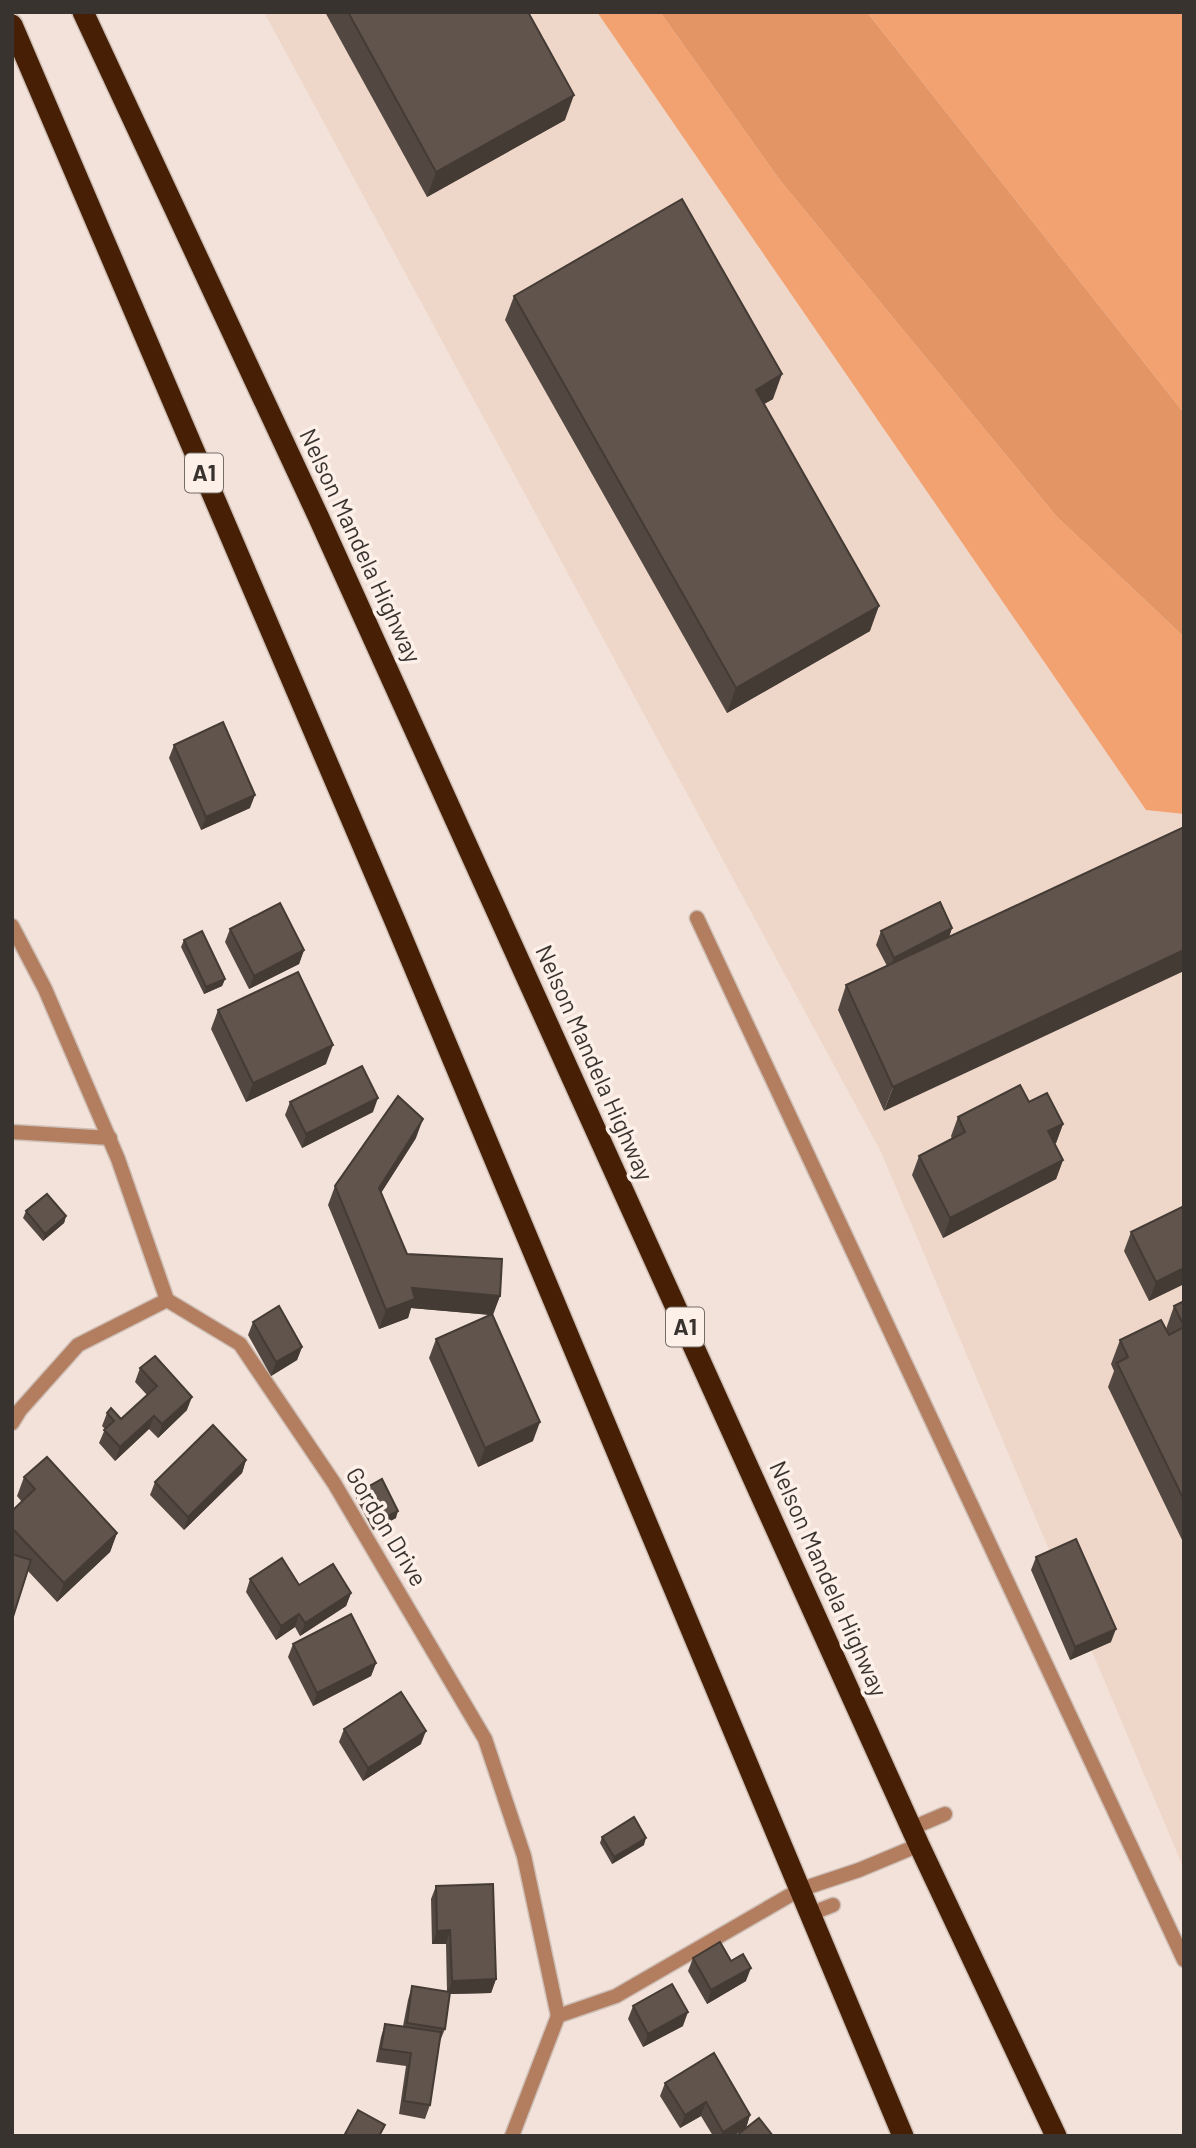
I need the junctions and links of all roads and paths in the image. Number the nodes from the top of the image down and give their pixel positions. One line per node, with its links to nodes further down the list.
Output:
1 (83, 12): 10 (highway, Nelson Mandela Highway / A1)
2 (12, 25): 11 (highway, A1)
3 (697, 918): 14 (street)
4 (12, 926): 6 (street)
5 (12, 1132): 6 (street)
6 (110, 1138): 7 (street)
7 (167, 1300): 8 (street); 15 (street, Gordon Drive)
8 (12, 1423)
9 (945, 1814): 10 (street)
10 (916, 1837): 11 (street); 18 (highway, Nelson Mandela Highway / A1)
11 (799, 1890): 13 (highway, A1); 15 (street)
12 (833, 1905): 13 (street)
13 (810, 1914): 17 (highway, A1)
14 (1184, 1960)
15 (558, 2016): 16 (street)
16 (512, 2136)
17 (903, 2136)
18 (1056, 2136)

